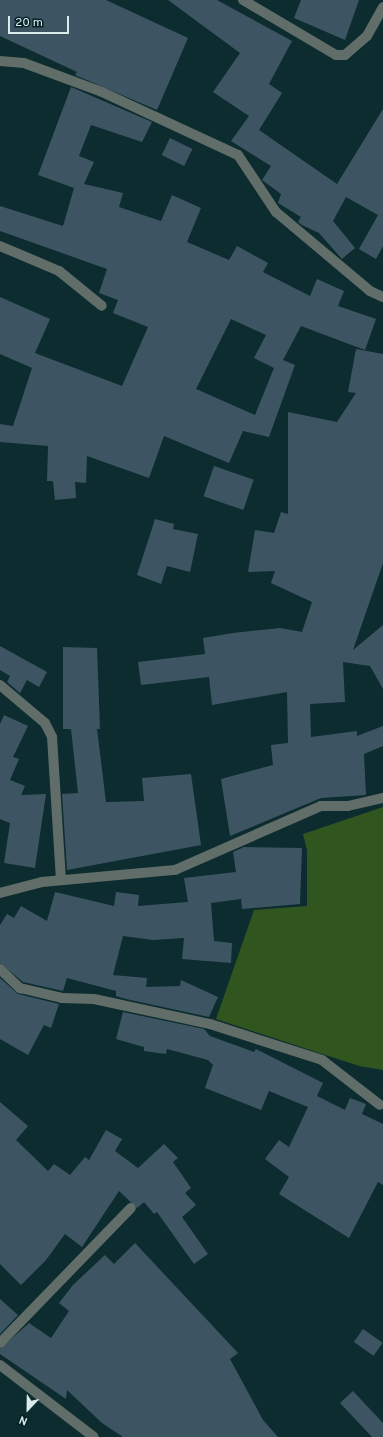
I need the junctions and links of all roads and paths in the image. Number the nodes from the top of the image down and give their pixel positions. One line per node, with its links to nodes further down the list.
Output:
1 (243, 0): 2 (street)
2 (257, 4): 3 (street)
3 (383, 7)
4 (0, 61): 6 (street)
5 (0, 246): 7 (street)
6 (383, 297)
7 (102, 306)
8 (0, 685): 10 (street)
9 (383, 798): 10 (street)
10 (61, 880): 11 (street)
11 (0, 893)
12 (0, 969): 13 (street)
13 (380, 1105)
14 (131, 1208): 15 (street)
15 (0, 1344)
16 (0, 1365): 17 (street)
17 (94, 1437)

